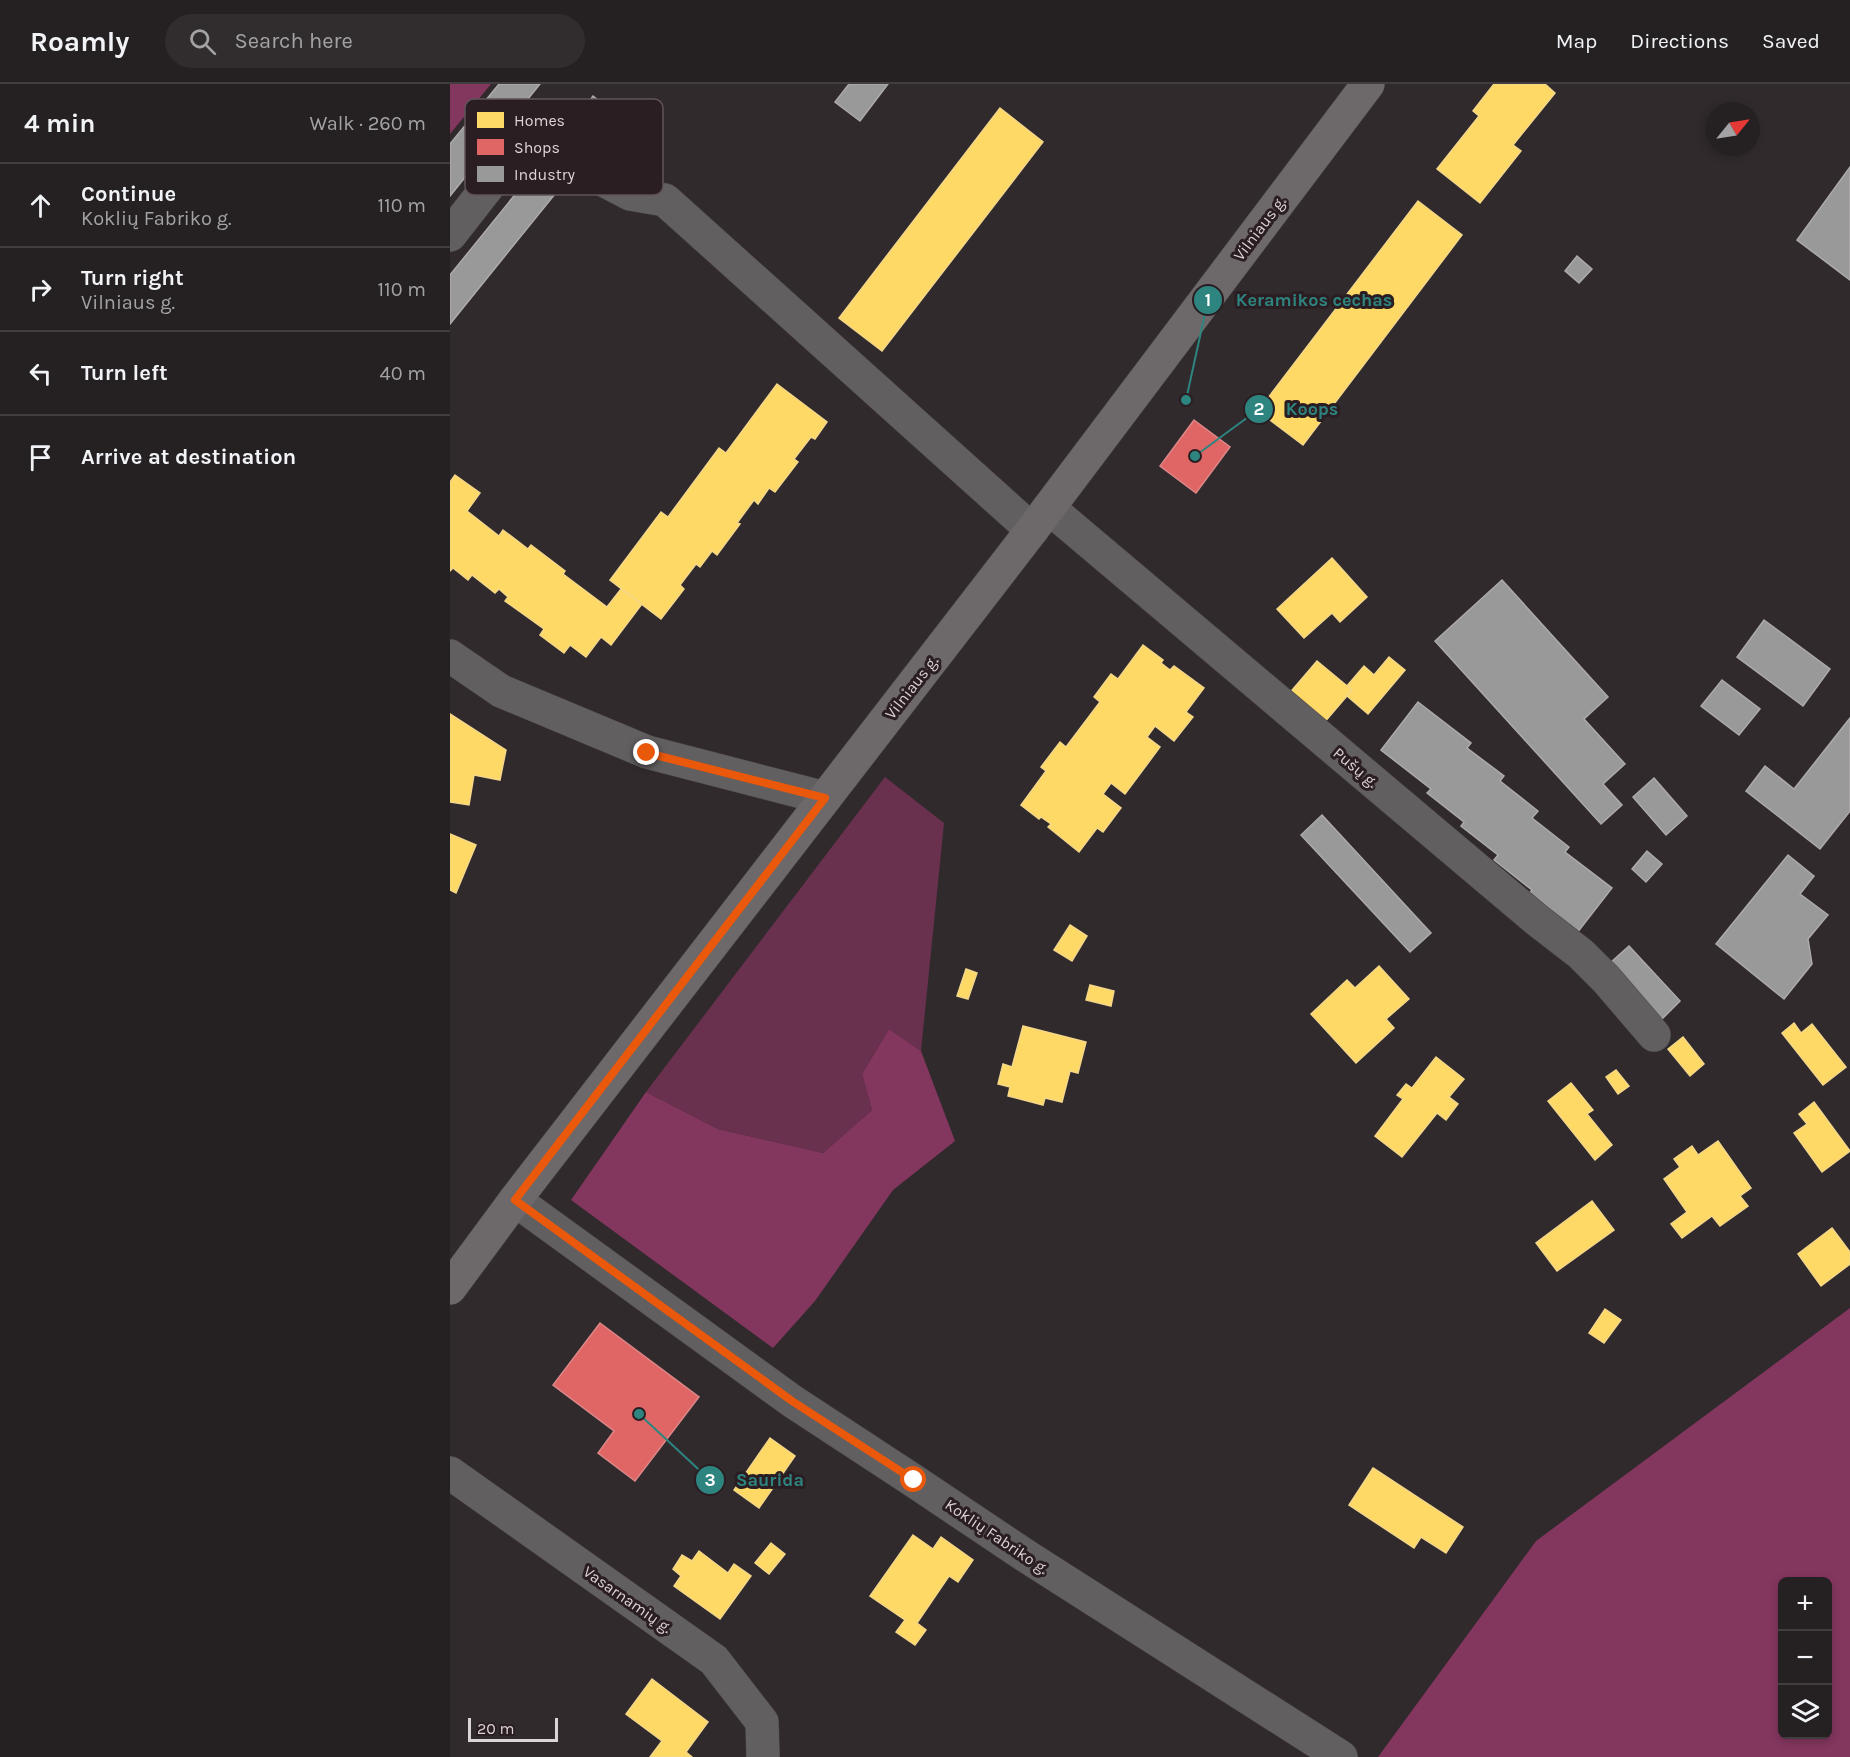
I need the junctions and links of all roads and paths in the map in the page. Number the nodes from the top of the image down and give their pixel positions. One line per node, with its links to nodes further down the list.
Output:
1 (1368, 84): 5 (main road, Vilniaus g.)
2 (481, 195): 4 (street, Pušų g.)
3 (636, 195): 5 (street, Pušų g.)
4 (450, 235)
5 (1040, 519): 7 (main road, Vilniaus g.); 8 (street, Pušų g.)
6 (450, 656): 7 (street)
7 (825, 798): 9 (main road, Vilniaus g.)
8 (1654, 1035)
9 (515, 1200): 10 (main road, Vilniaus g.); 13 (street, Koklių Fabriko g.)
10 (450, 1288)
11 (450, 1473): 12 (street, Vasarnamių g.)
12 (763, 1757)
13 (1341, 1757)

